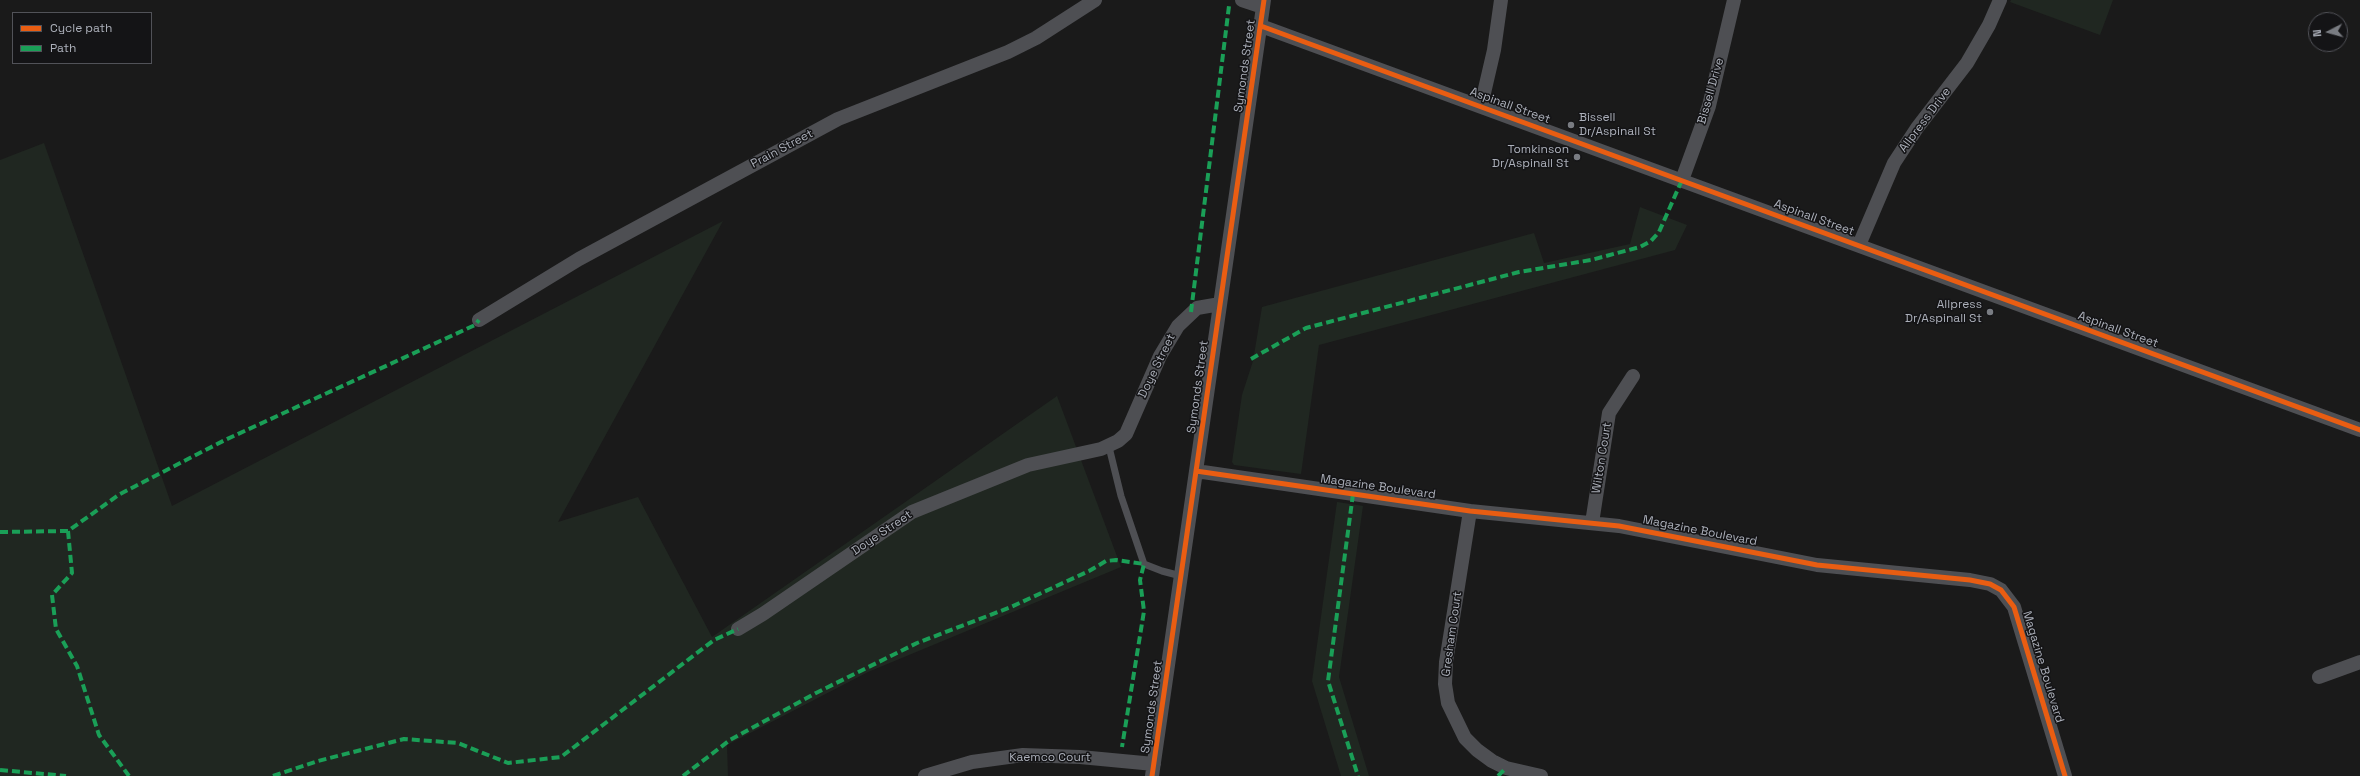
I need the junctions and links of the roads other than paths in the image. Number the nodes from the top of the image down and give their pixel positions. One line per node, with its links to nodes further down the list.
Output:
1 (1095, 0): 12 (street, Prain Street)
2 (1242, 0): 6 (street)
3 (1501, 0): 8 (street)
4 (1734, 0): 9 (street, Bissell Drive)
5 (2000, 0): 10 (street, Allpress Drive)
6 (1264, 4): 7 (street, Symonds Street)
7 (1261, 26): 8 (street, Aspinall Street); 11 (street, Symonds Street)
8 (1481, 106): 9 (street, Aspinall Street)
9 (1682, 180): 10 (street, Aspinall Street)
10 (1858, 245): 14 (street, Aspinall Street)
11 (1220, 304): 15 (street, Doye Street); 16 (street, Symonds Street)
12 (479, 320)
13 (1633, 376): 18 (street, Wilton Court)
14 (2360, 430)
15 (1109, 446): 19 (lane); 20 (street, Doye Street)
16 (1196, 471): 17 (street, Magazine Boulevard); 19 (street, Symonds Street)
17 (1470, 511): 18 (street, Magazine Boulevard); 25 (street, Gresham Court)
18 (1592, 524): 26 (street, Magazine Boulevard)
19 (1181, 576): 23 (street, Symonds Street)
20 (738, 629)
21 (2360, 662): 22 (street)
22 (2319, 677)
23 (1153, 770): 24 (street, Kaemco Court)
24 (925, 776)
25 (1541, 776)
26 (2065, 776)

